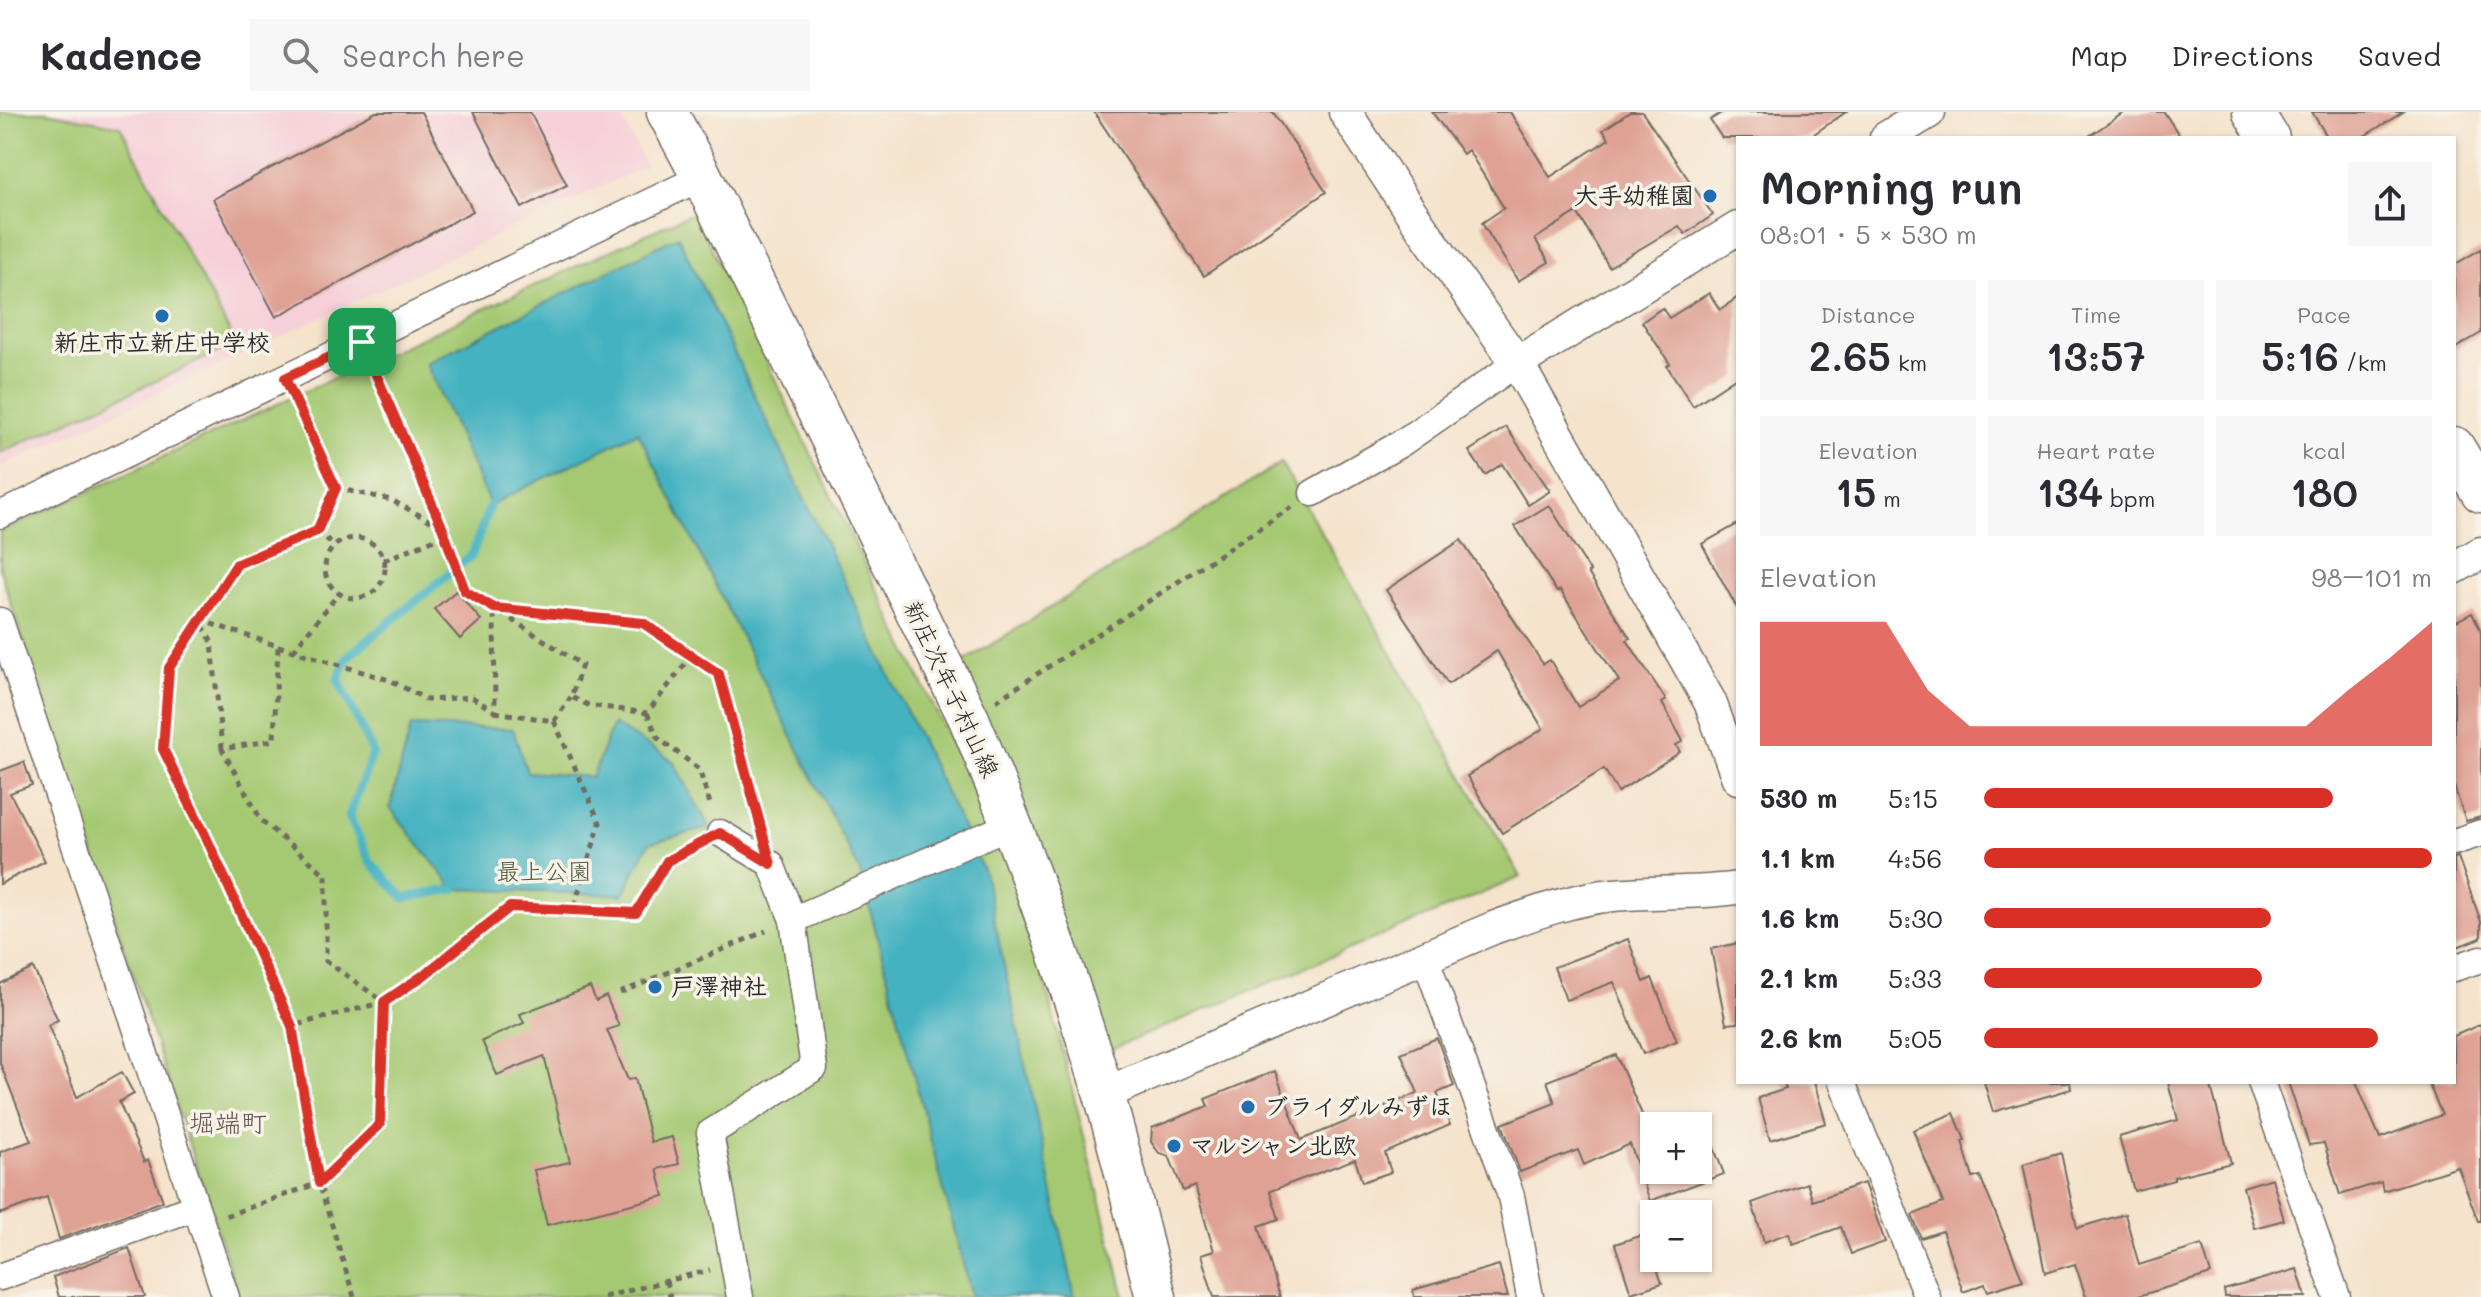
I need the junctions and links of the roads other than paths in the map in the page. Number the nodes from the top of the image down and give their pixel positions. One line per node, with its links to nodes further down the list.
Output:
1 (667, 112): 7 (main road, 新庄次年子村山線)
2 (1345, 112): 9 (street)
3 (1929, 112): 5 (street)
4 (2253, 112): 6 (main road)
5 (1889, 136)
6 (2268, 136)
7 (702, 177): 13 (street); 18 (main road, 新庄次年子村山線)
8 (1736, 229): 9 (street)
9 (1517, 363): 12 (street); 17 (street)
10 (2456, 450): 11 (main road)
11 (2481, 492)
12 (1313, 493)
13 (0, 515)
14 (2481, 553): 15 (street)
15 (2456, 567)
16 (0, 621): 30 (street)
17 (1736, 773)
18 (1010, 825): 23 (street); 29 (main road, 新庄次年子村山線)
19 (720, 833): 23 (street)
20 (2481, 833): 21 (street)
21 (2456, 841)
22 (1736, 888): 24 (street)
23 (793, 920): 33 (street)
24 (1425, 957): 29 (street); 35 (street)
25 (2481, 959): 26 (street)
26 (2456, 967)
27 (1843, 1084): 36 (street)
28 (2262, 1084): 37 (street)
29 (1104, 1094): 34 (main road, 新庄次年子村山線)
30 (198, 1215): 31 (street); 32 (street)
31 (0, 1277)
32 (226, 1297)
33 (740, 1297)
34 (1156, 1297)
35 (1530, 1297)
36 (1927, 1297)
37 (2337, 1297)

